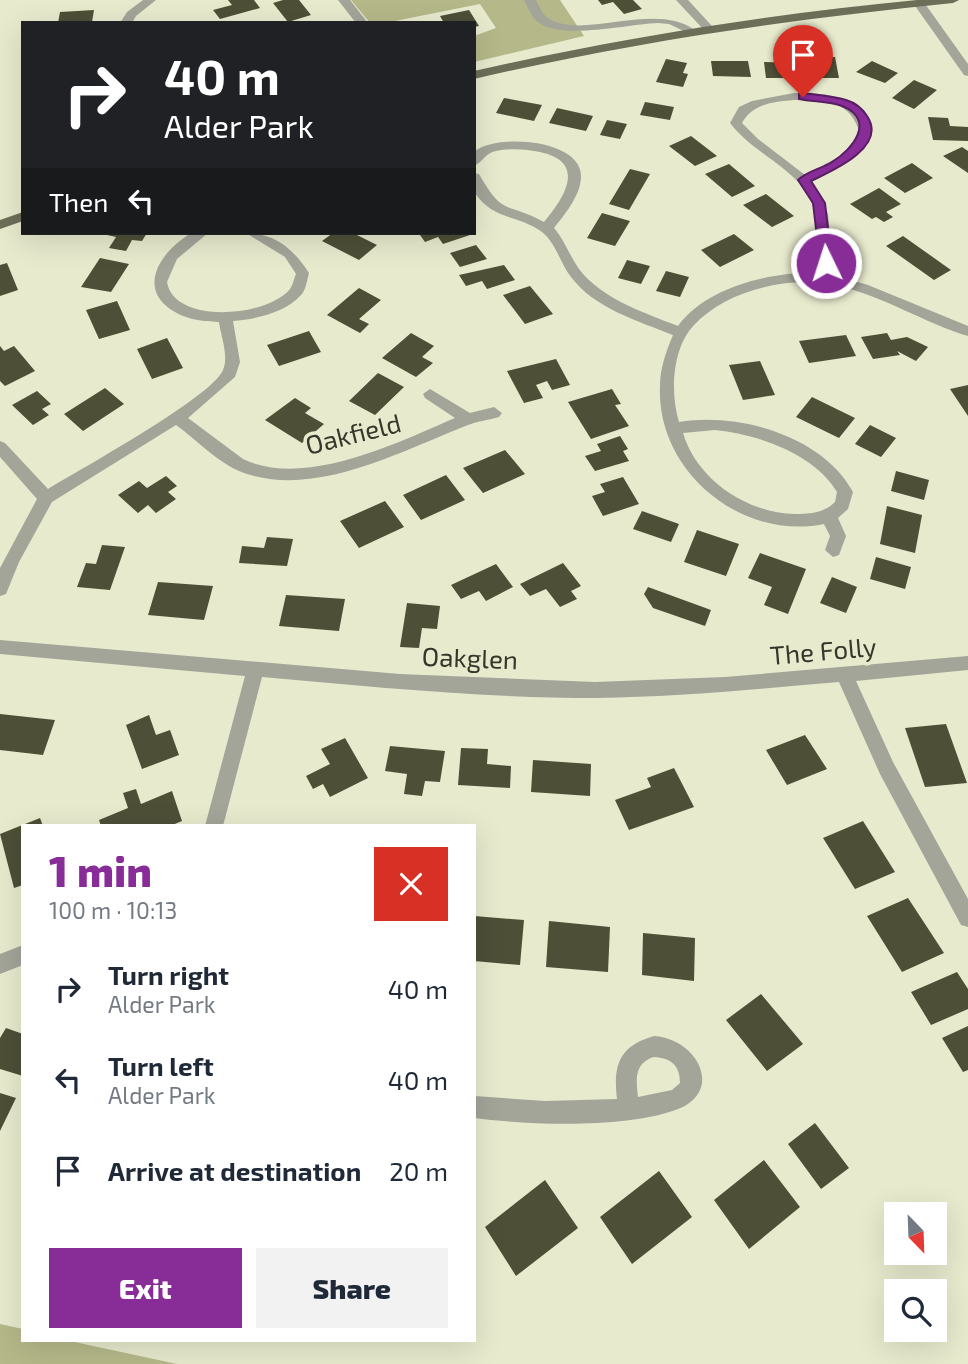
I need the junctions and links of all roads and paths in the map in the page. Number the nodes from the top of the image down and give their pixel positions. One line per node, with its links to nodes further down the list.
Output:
1 (149, 0): 7 (street)
2 (344, 0): 8 (street)
3 (530, 0): 10 (street)
4 (682, 0): 9 (street)
5 (953, 0): 6 (main road)
6 (919, 3): 9 (main road); 11 (street)
7 (127, 21)
8 (360, 21)
9 (708, 28): 10 (main road)
10 (690, 31): 12 (main road)
11 (968, 72)
12 (476, 75)
13 (476, 159): 18 (street)
14 (804, 180): 14 (street); 21 (street)
15 (476, 181): 18 (street)
16 (21, 217): 17 (main road)
17 (0, 225)
18 (546, 229): 24 (street)
19 (198, 235): 22 (street)
20 (257, 235): 22 (street)
21 (827, 279): 23 (street); 24 (street)
22 (225, 318): 27 (street)
23 (968, 331)
24 (680, 332): 29 (street)
25 (430, 394): 28 (street, Oakfield)
26 (494, 413): 28 (street, Oakfield)
27 (177, 418): 28 (street, Oakfield); 31 (street)
28 (468, 419)
29 (673, 429): 32 (street); 32 (street)
30 (0, 447): 31 (street)
31 (46, 498): 34 (street)
32 (828, 515): 33 (street)
33 (833, 550)
34 (0, 589)
35 (0, 647): 37 (street, Oakglen)
36 (968, 663): 38 (street, The Folly)
37 (256, 668): 39 (street, Oakglen); 40 (street)
38 (845, 675): 39 (street, The Folly); 41 (street)
39 (683, 688)
40 (215, 824)
41 (968, 918)
42 (21, 956): 43 (street)
43 (0, 964)
44 (476, 1107): 45 (street)
45 (629, 1107)

